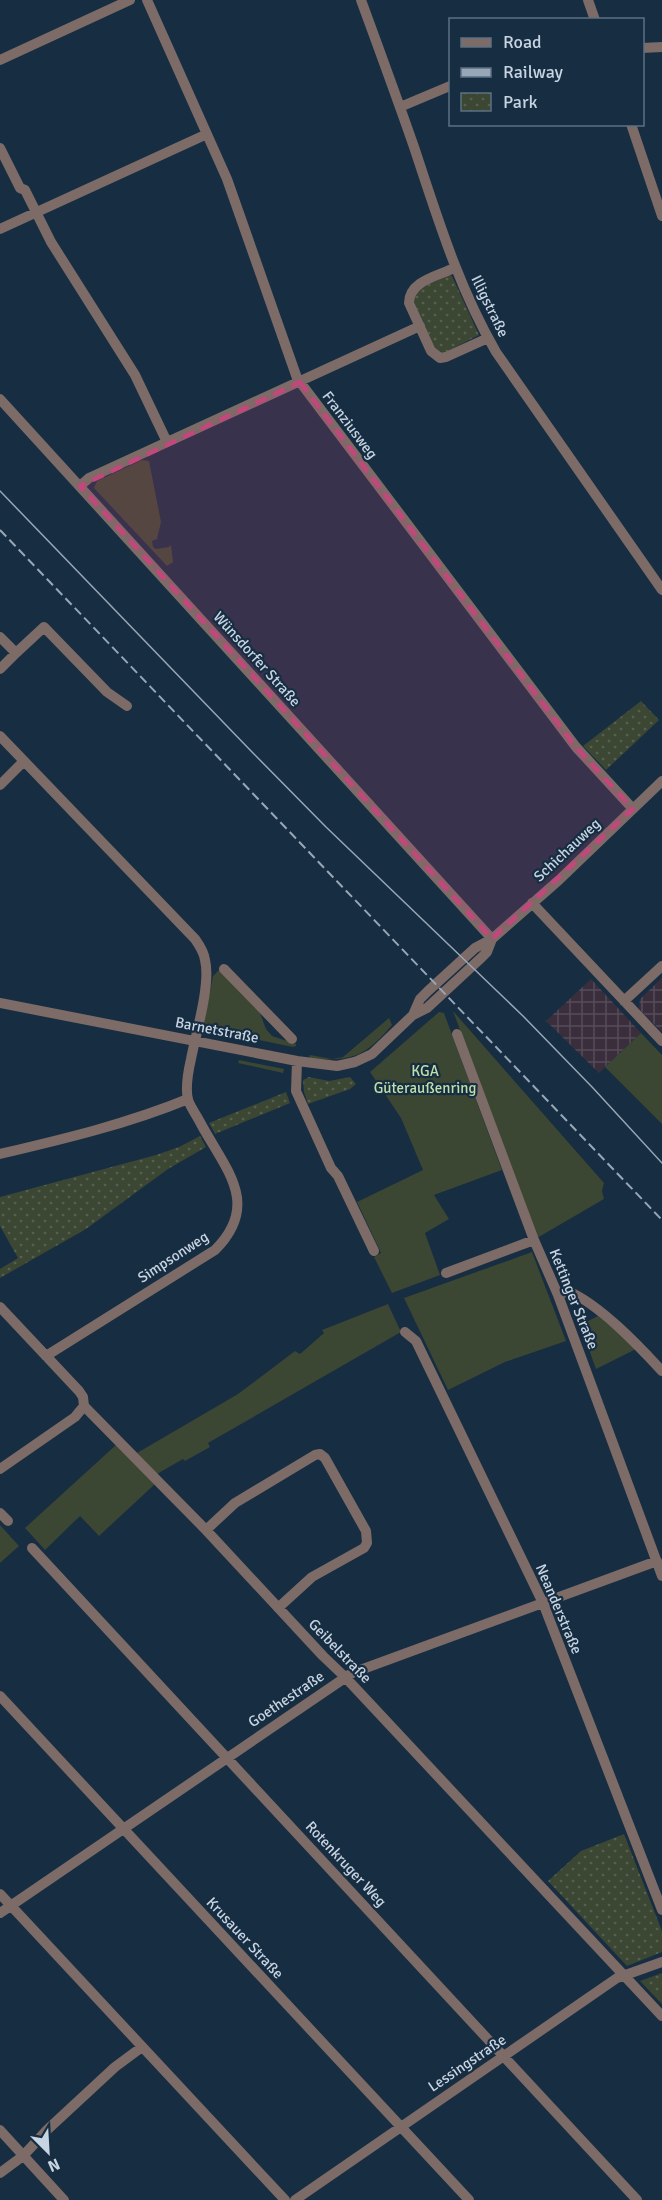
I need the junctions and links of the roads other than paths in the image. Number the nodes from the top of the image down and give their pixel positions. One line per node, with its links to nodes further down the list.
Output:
1 (130, 0): 8 (street)
2 (147, 0): 12 (street, Franziusweg)
3 (361, 0): 10 (street, Illigstraße)
4 (588, 0): 5 (street)
5 (594, 18)
6 (662, 47): 7 (street)
7 (644, 48)
8 (0, 60)
9 (449, 86): 10 (street)
10 (400, 107): 17 (street, Illigstraße)
11 (632, 126): 15 (street)
12 (207, 134): 14 (street); 20 (street, Franziusweg)
13 (0, 148): 14 (street)
14 (36, 212): 16 (street); 22 (street)
15 (662, 216)
16 (0, 229)
17 (454, 268): 18 (street); 19 (street, Illigstraße)
18 (420, 326): 19 (street); 20 (street)
19 (488, 338): 24 (street, Illigstraße)
20 (300, 382): 22 (street); 33 (street, Franziusweg)
21 (0, 399): 23 (street, Wünsdorfer Straße)
22 (167, 442): 23 (street)
23 (80, 486): 35 (street, Wünsdorfer Straße)
24 (662, 590)
25 (0, 637): 26 (street)
26 (16, 653): 27 (street); 28 (street)
27 (0, 669)
28 (127, 706)
29 (0, 736): 30 (street)
30 (24, 761): 32 (street); 42 (street)
31 (662, 781): 33 (street, Schichauweg)
32 (0, 785)
33 (633, 809): 34 (street, Schichauweg)
34 (532, 903): 35 (street, Schichauweg); 38 (street)
35 (492, 939): 44 (street, Barnetstraße)
36 (662, 966): 38 (street)
37 (224, 969): 41 (street)
38 (624, 1001): 43 (street)
39 (0, 1003): 42 (street, Barnetstraße)
40 (457, 1034): 47 (street, Kettinger Straße)
41 (292, 1039)
42 (194, 1041): 44 (street, Barnetstraße); 45 (street)
43 (662, 1041)
44 (297, 1061): 48 (street)
45 (188, 1099): 46 (street); 53 (street, Simpsonweg)
46 (0, 1154)
47 (534, 1240): 49 (street); 50 (street, Kettinger Straße)
48 (374, 1251)
49 (447, 1273)
50 (558, 1294): 54 (street); 59 (street, Kettinger Straße)
51 (0, 1307): 53 (street, Geibelstraße)
52 (405, 1332): 61 (street, Neanderstraße)
53 (46, 1356): 55 (street, Geibelstraße)
54 (662, 1371)
55 (84, 1407): 56 (street); 57 (street, Geibelstraße)
56 (0, 1469)
57 (206, 1530): 62 (street, Geibelstraße); 62 (street)
58 (32, 1548): 65 (street, Rotenkruger Weg)
59 (657, 1561): 60 (street, Kettinger Straße); 61 (street, Goethestraße)
60 (662, 1576)
61 (543, 1603): 63 (street, Goethestraße); 69 (street, Neanderstraße)
62 (278, 1608): 63 (street, Geibelstraße)
63 (345, 1677): 65 (street, Goethestraße); 72 (street, Geibelstraße)
64 (0, 1696): 66 (street, Krusauer Straße)
65 (227, 1758): 66 (street, Goethestraße); 75 (street, Rotenkruger Weg)
66 (123, 1829): 68 (street, Goethestraße); 76 (street, Krusauer Straße)
67 (0, 1894): 68 (street)
68 (11, 1905): 70 (street, Goethestraße); 74 (street)
69 (662, 1910)
70 (0, 1913)
71 (662, 1962): 72 (street, Lessingstraße)
72 (624, 1976): 73 (street, Geibelstraße); 75 (street, Lessingstraße)
73 (662, 2016)
74 (142, 2047): 78 (street); 81 (street)
75 (503, 2056): 76 (street, Lessingstraße); 84 (street, Rotenkruger Weg)
76 (400, 2127): 82 (street, Lessingstraße); 83 (street, Krusauer Straße)
77 (0, 2130): 78 (street)
78 (23, 2156): 79 (street); 80 (street)
79 (0, 2173)
80 (64, 2200)
81 (285, 2200)
82 (295, 2200)
83 (469, 2200)
84 (637, 2200)

